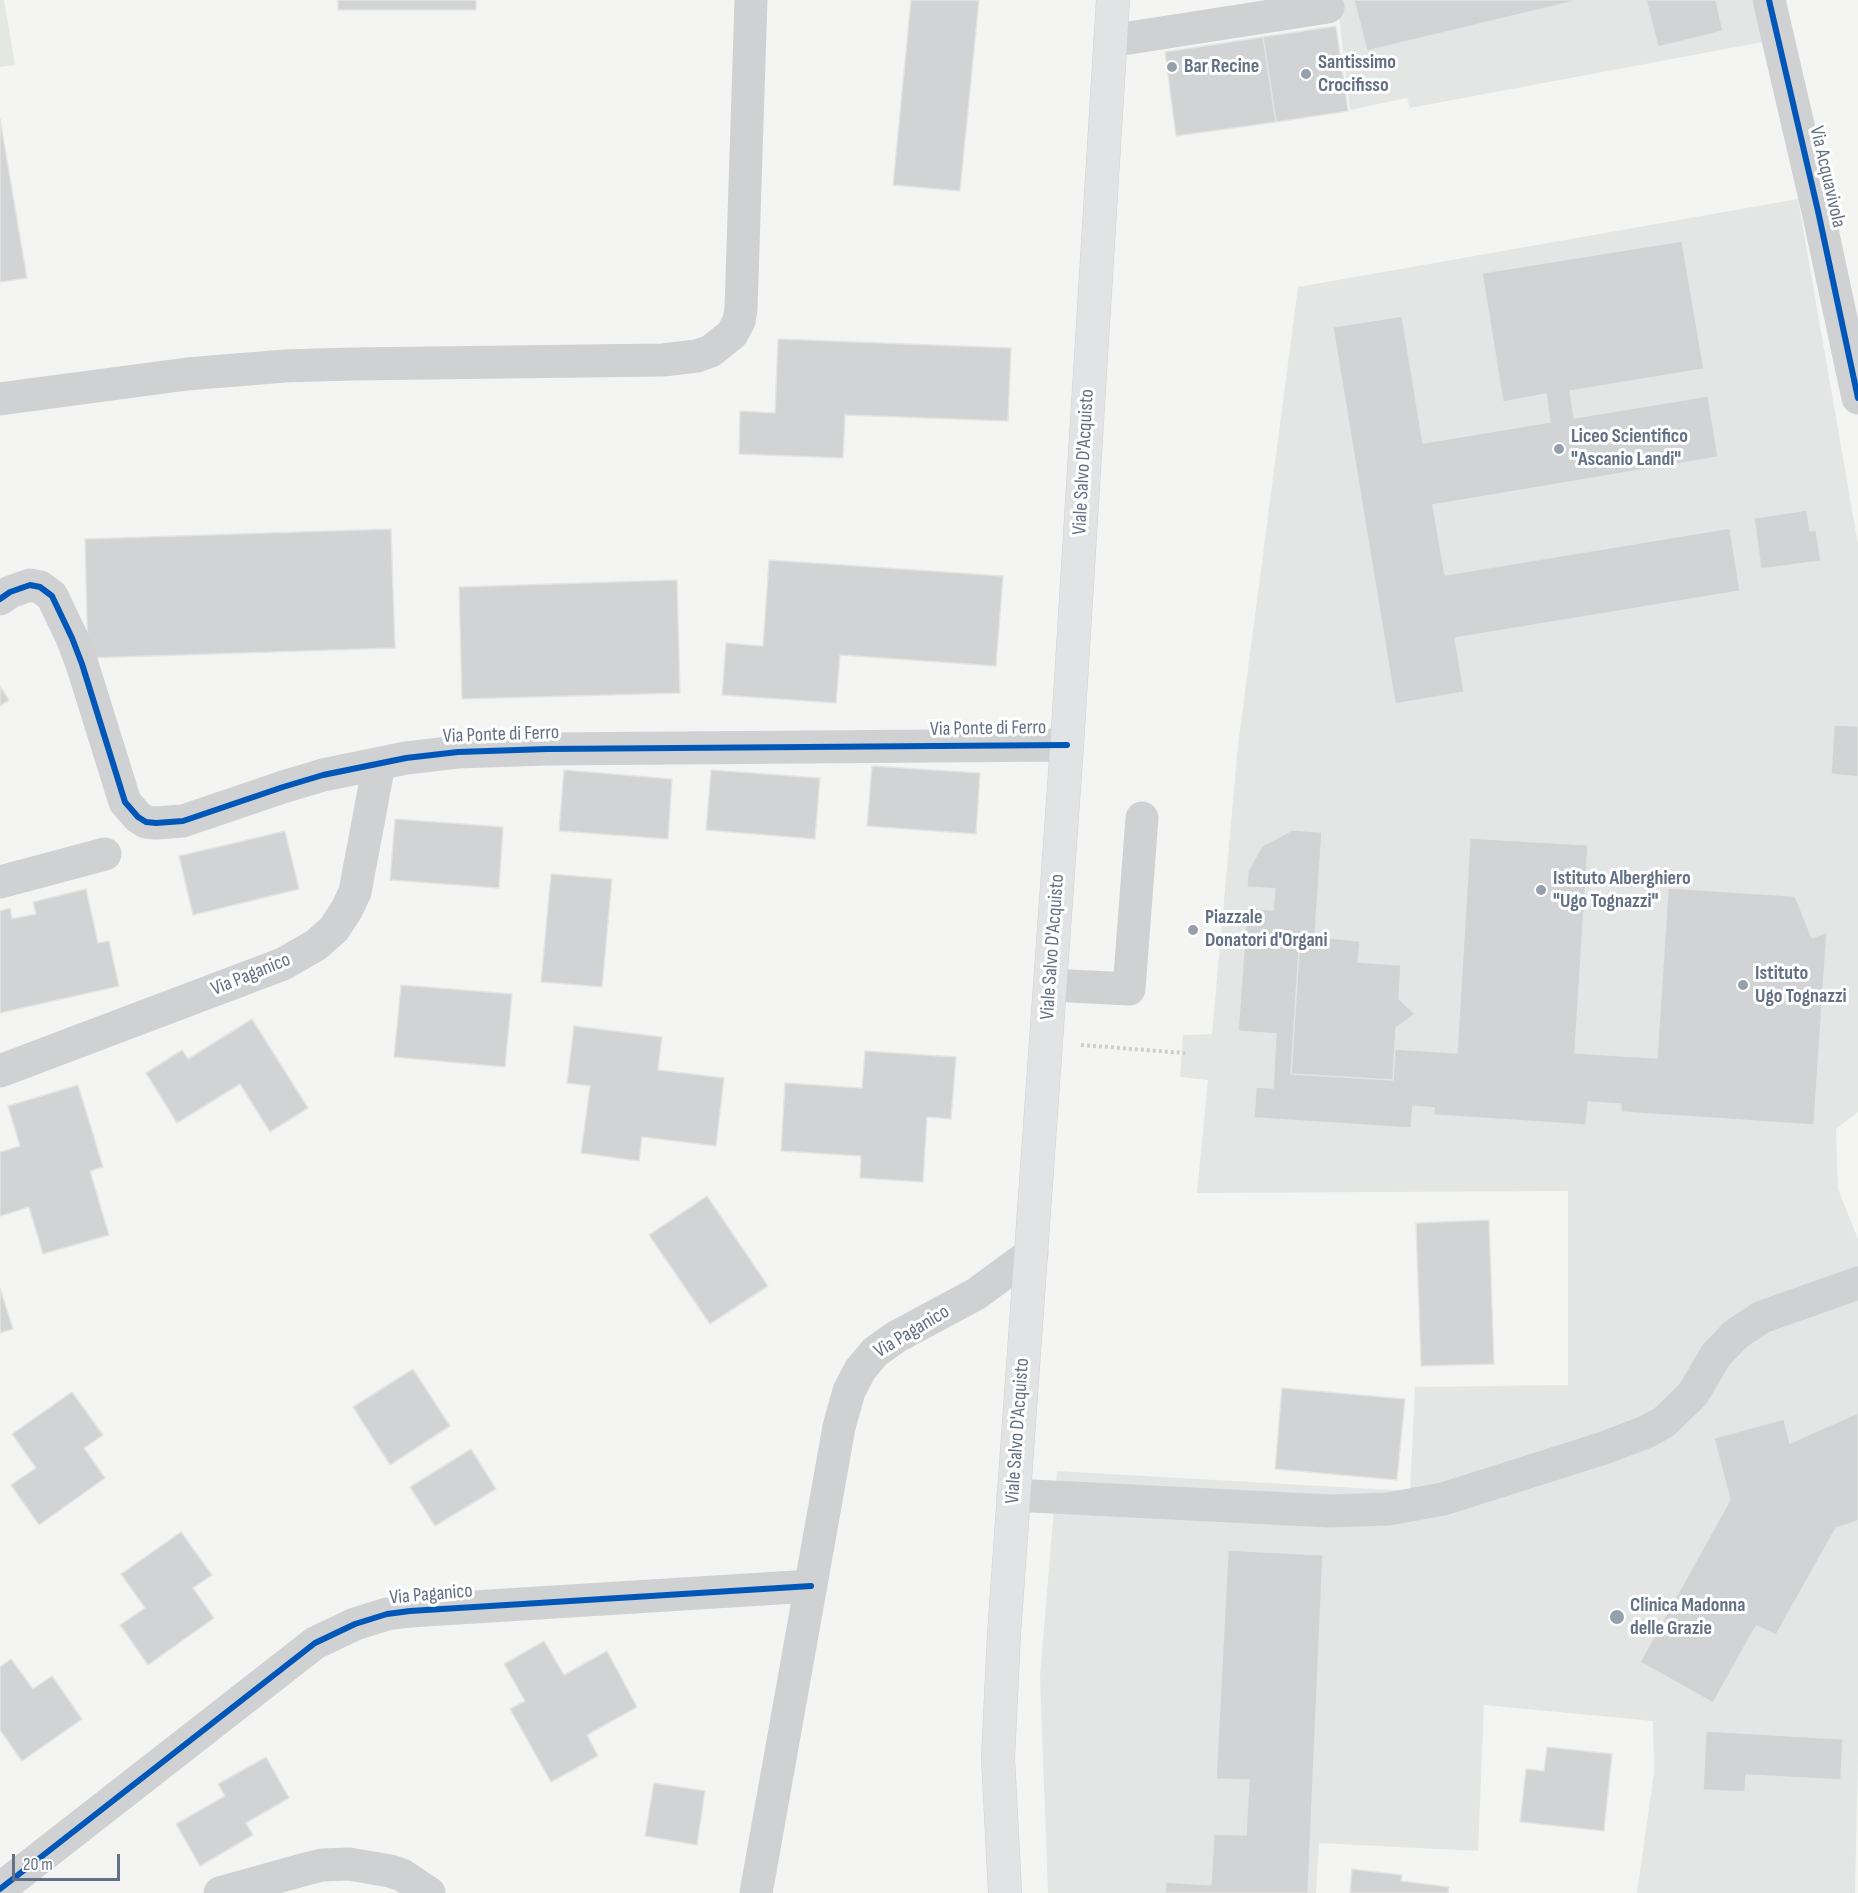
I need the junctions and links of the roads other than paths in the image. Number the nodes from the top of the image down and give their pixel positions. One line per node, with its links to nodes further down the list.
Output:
1 (751, 0): 8 (street)
2 (1113, 0): 5 (main road, Viale Salvo D'Acquisto)
3 (1769, 0): 6 (street, Via Acquavivola)
4 (1328, 7): 5 (street)
5 (1110, 41): 10 (main road, Viale Salvo D'Acquisto)
6 (1850, 333): 7 (street, Via Acquavivola)
7 (1858, 398)
8 (0, 399)
9 (0, 599): 11 (street, Via Ponte di Ferro)
10 (1067, 744): 11 (street, Via Ponte di Ferro); 15 (main road, Viale Salvo D'Acquisto)
11 (379, 764): 16 (street, Via Paganico)
12 (1142, 818): 15 (street)
13 (105, 854): 14 (street)
14 (0, 882)
15 (1051, 985): 17 (main road, Viale Salvo D'Acquisto)
16 (0, 1071)
17 (1032, 1253): 19 (main road, Viale Salvo D'Acquisto); 20 (street, Via Paganico)
18 (1858, 1283): 19 (street)
19 (1013, 1495): 25 (main road, Viale Salvo D'Acquisto)
20 (811, 1586): 21 (street, Via Paganico); 24 (street, Via Paganico)
21 (0, 1888)
22 (220, 1893): 23 (street)
23 (429, 1893)
24 (756, 1893)
25 (1005, 1893)

